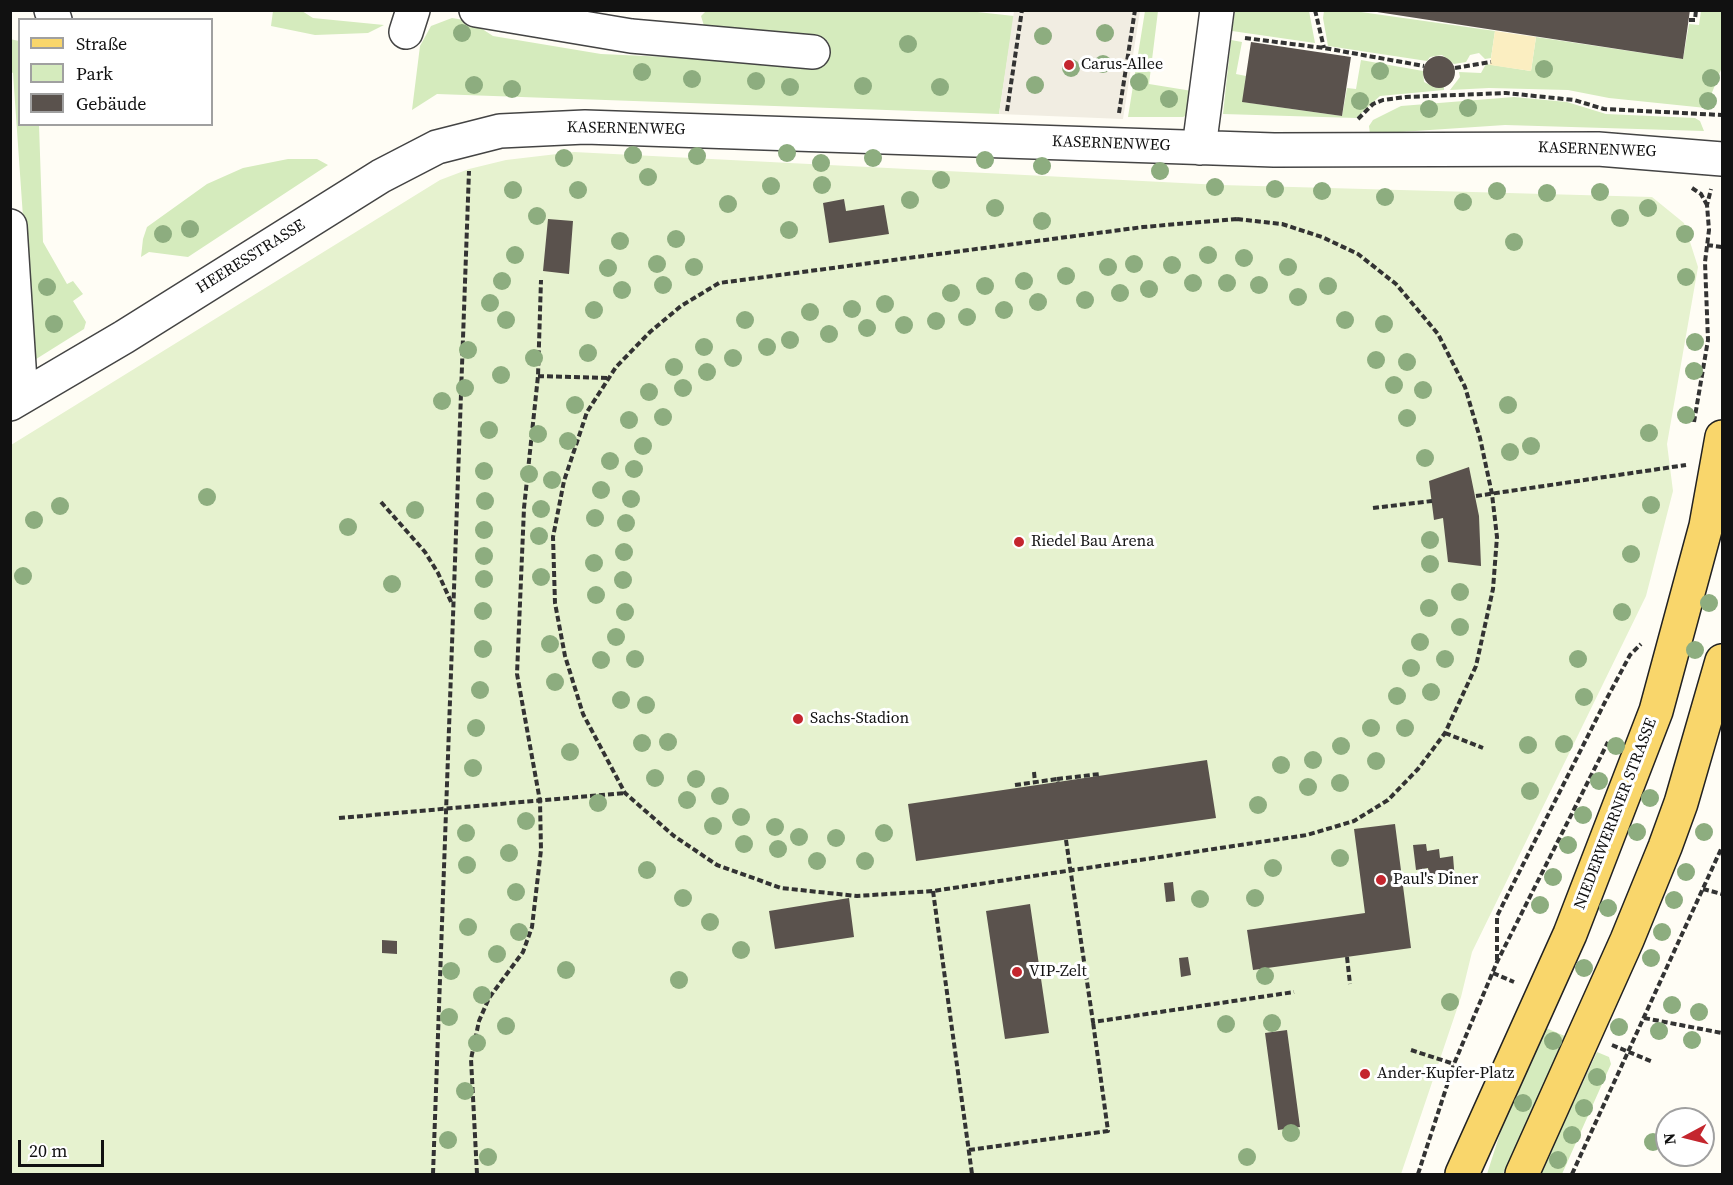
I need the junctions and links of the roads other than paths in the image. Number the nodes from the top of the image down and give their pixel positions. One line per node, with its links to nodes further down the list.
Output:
1 (476, 10): 3 (street)
2 (1216, 22): 6 (street)
3 (632, 23): 4 (street)
4 (813, 52)
5 (485, 135): 6 (street, KASERNENWEG); 9 (street, HEERESSTRASSE)
6 (1199, 148): 7 (street, KASERNENWEG)
7 (1717, 172)
8 (10, 226): 9 (street)
9 (16, 400)
10 (1708, 434): 12 (main road, NIEDERWERRNER STRASSE)
11 (1722, 661): 13 (main road)
12 (1462, 1174)
13 (1522, 1174)

